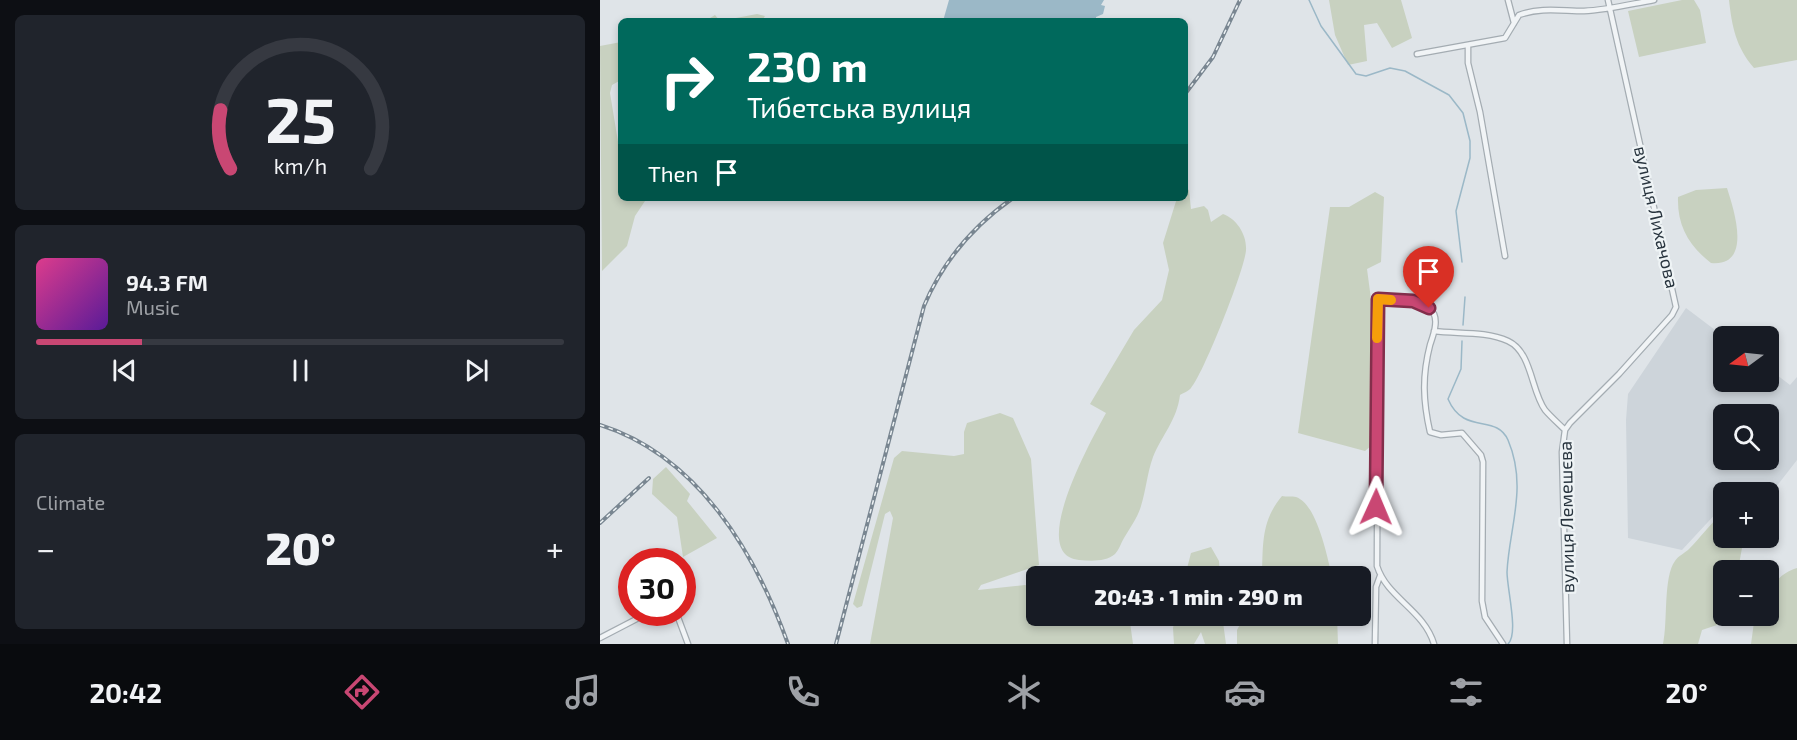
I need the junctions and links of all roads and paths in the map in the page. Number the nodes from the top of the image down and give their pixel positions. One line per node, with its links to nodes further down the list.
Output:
1 (1508, 0): 5 (street)
2 (1608, 0): 4 (street, вулиця Лихачова)
3 (1654, 0): 4 (street)
4 (1610, 8): 5 (street); 10 (street, вулиця Лихачова)
5 (1515, 21): 6 (street)
6 (1468, 45): 7 (street); 8 (street)
7 (1417, 54)
8 (1505, 256)
9 (1434, 331): 10 (street, вулиця Лемешєва); 11 (street); 18 (street)
10 (1565, 430): 19 (street, вулиця Лемешєва)
11 (1380, 576): 16 (street); 17 (street)
12 (623, 626): 14 (street)
13 (681, 626): 15 (street)
14 (600, 638)
15 (688, 644)
16 (1375, 644)
17 (1434, 644)
18 (1503, 644)
19 (1567, 644)

